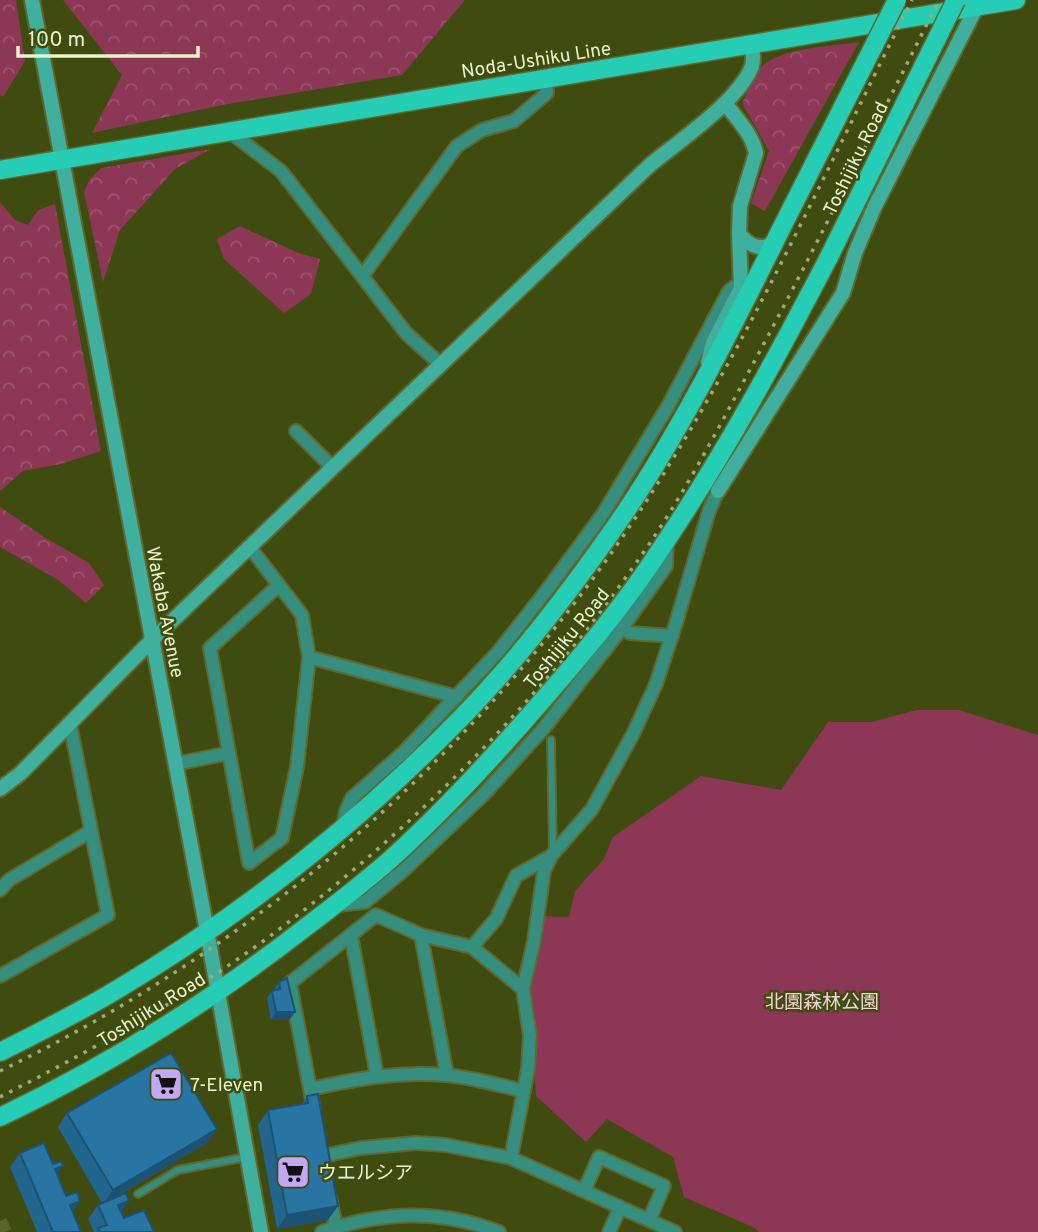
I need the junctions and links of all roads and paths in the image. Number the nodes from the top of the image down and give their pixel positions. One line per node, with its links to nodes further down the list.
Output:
1 (32, 0): 10 (street, Wakaba Avenue)
2 (897, 0): 13 (main road, Toshijiku Road, bridge)
3 (956, 0): 22 (main road, Toshijiku Road, bridge)
4 (1016, 0): 5 (main road, Noda-Ushiku Line)
5 (978, 3): 6 (main road, Noda-Ushiku Line); 21 (street)
6 (752, 45): 7 (main road, Noda-Ushiku Line); 8 (street)
7 (546, 79): 9 (main road, Noda-Ushiku Line); 14 (street)
8 (725, 103): 12 (street); 16 (street)
9 (230, 132): 10 (main road, Noda-Ushiku Line); 14 (street)
10 (63, 159): 11 (main road, Noda-Ushiku Line); 27 (street, Wakaba Avenue)
11 (0, 170)
12 (738, 234): 13 (street); 15 (street)
13 (776, 238): 15 (main road, Toshijiku Road)
14 (363, 275): 16 (street)
15 (746, 288): 17 (main road, Toshijiku Road); 18 (street)
16 (440, 365): 20 (street)
17 (693, 398): 18 (street); 35 (main road, Toshijiku Road)
18 (671, 401): 29 (street)
19 (296, 431): 20 (street)
20 (332, 467): 23 (street)
21 (718, 491): 26 (street)
22 (667, 539): 25 (street); 39 (main road, Toshijiku Road)
23 (250, 546): 24 (street); 27 (street)
24 (279, 585): 28 (street); 32 (street)
25 (622, 628): 26 (street); 39 (street)
26 (672, 636): 37 (street)
27 (151, 640): 30 (street); 33 (street, Wakaba Avenue)
28 (309, 657): 29 (street); 32 (street)
29 (457, 697): 35 (street)
30 (70, 724): 34 (street); 36 (street)
31 (551, 740): 37 (lane)
32 (229, 753): 33 (street)
33 (175, 764): 40 (street, Wakaba Avenue)
34 (0, 789)
35 (343, 828): 40 (main road, Toshijiku Road)
36 (91, 831): 38 (street); 44 (street)
37 (552, 855): 43 (street); 45 (street)
38 (0, 890)
39 (334, 905): 46 (main road, Toshijiku Road)
40 (207, 931): 46 (street, Wakaba Avenue); 47 (main road, Toshijiku Road)
41 (351, 935): 42 (street); 49 (street); 51 (street)
42 (421, 935): 43 (street); 48 (street)
43 (472, 947): 45 (street)
44 (0, 976)
45 (523, 989): 52 (street)
46 (217, 992): 50 (main road, Toshijiku Road); 56 (street, Wakaba Avenue)
47 (0, 1052)
48 (447, 1075): 49 (street); 52 (street)
49 (377, 1076): 51 (street)
50 (74, 1081): 53 (main road, Toshijiku Road); 54 (main road)
51 (311, 1089): 55 (street)
52 (524, 1091): 57 (street)
53 (0, 1117)
54 (0, 1124)
55 (318, 1129)
56 (247, 1157): 59 (lane); 67 (street, Wakaba Avenue)
57 (511, 1158): 62 (street); 66 (street)
58 (180, 1159): 59 (lane)
59 (186, 1169): 61 (lane)
60 (143, 1181): 61 (lane)
61 (147, 1189): 63 (lane)
62 (584, 1191): 64 (street); 65 (street)
63 (138, 1194)
64 (620, 1208): 65 (street); 70 (street)
65 (649, 1220): 71 (street)
66 (336, 1227): 68 (street); 69 (street)
67 (261, 1232)
68 (322, 1232)
69 (499, 1232)
70 (609, 1232)
71 (675, 1232)

